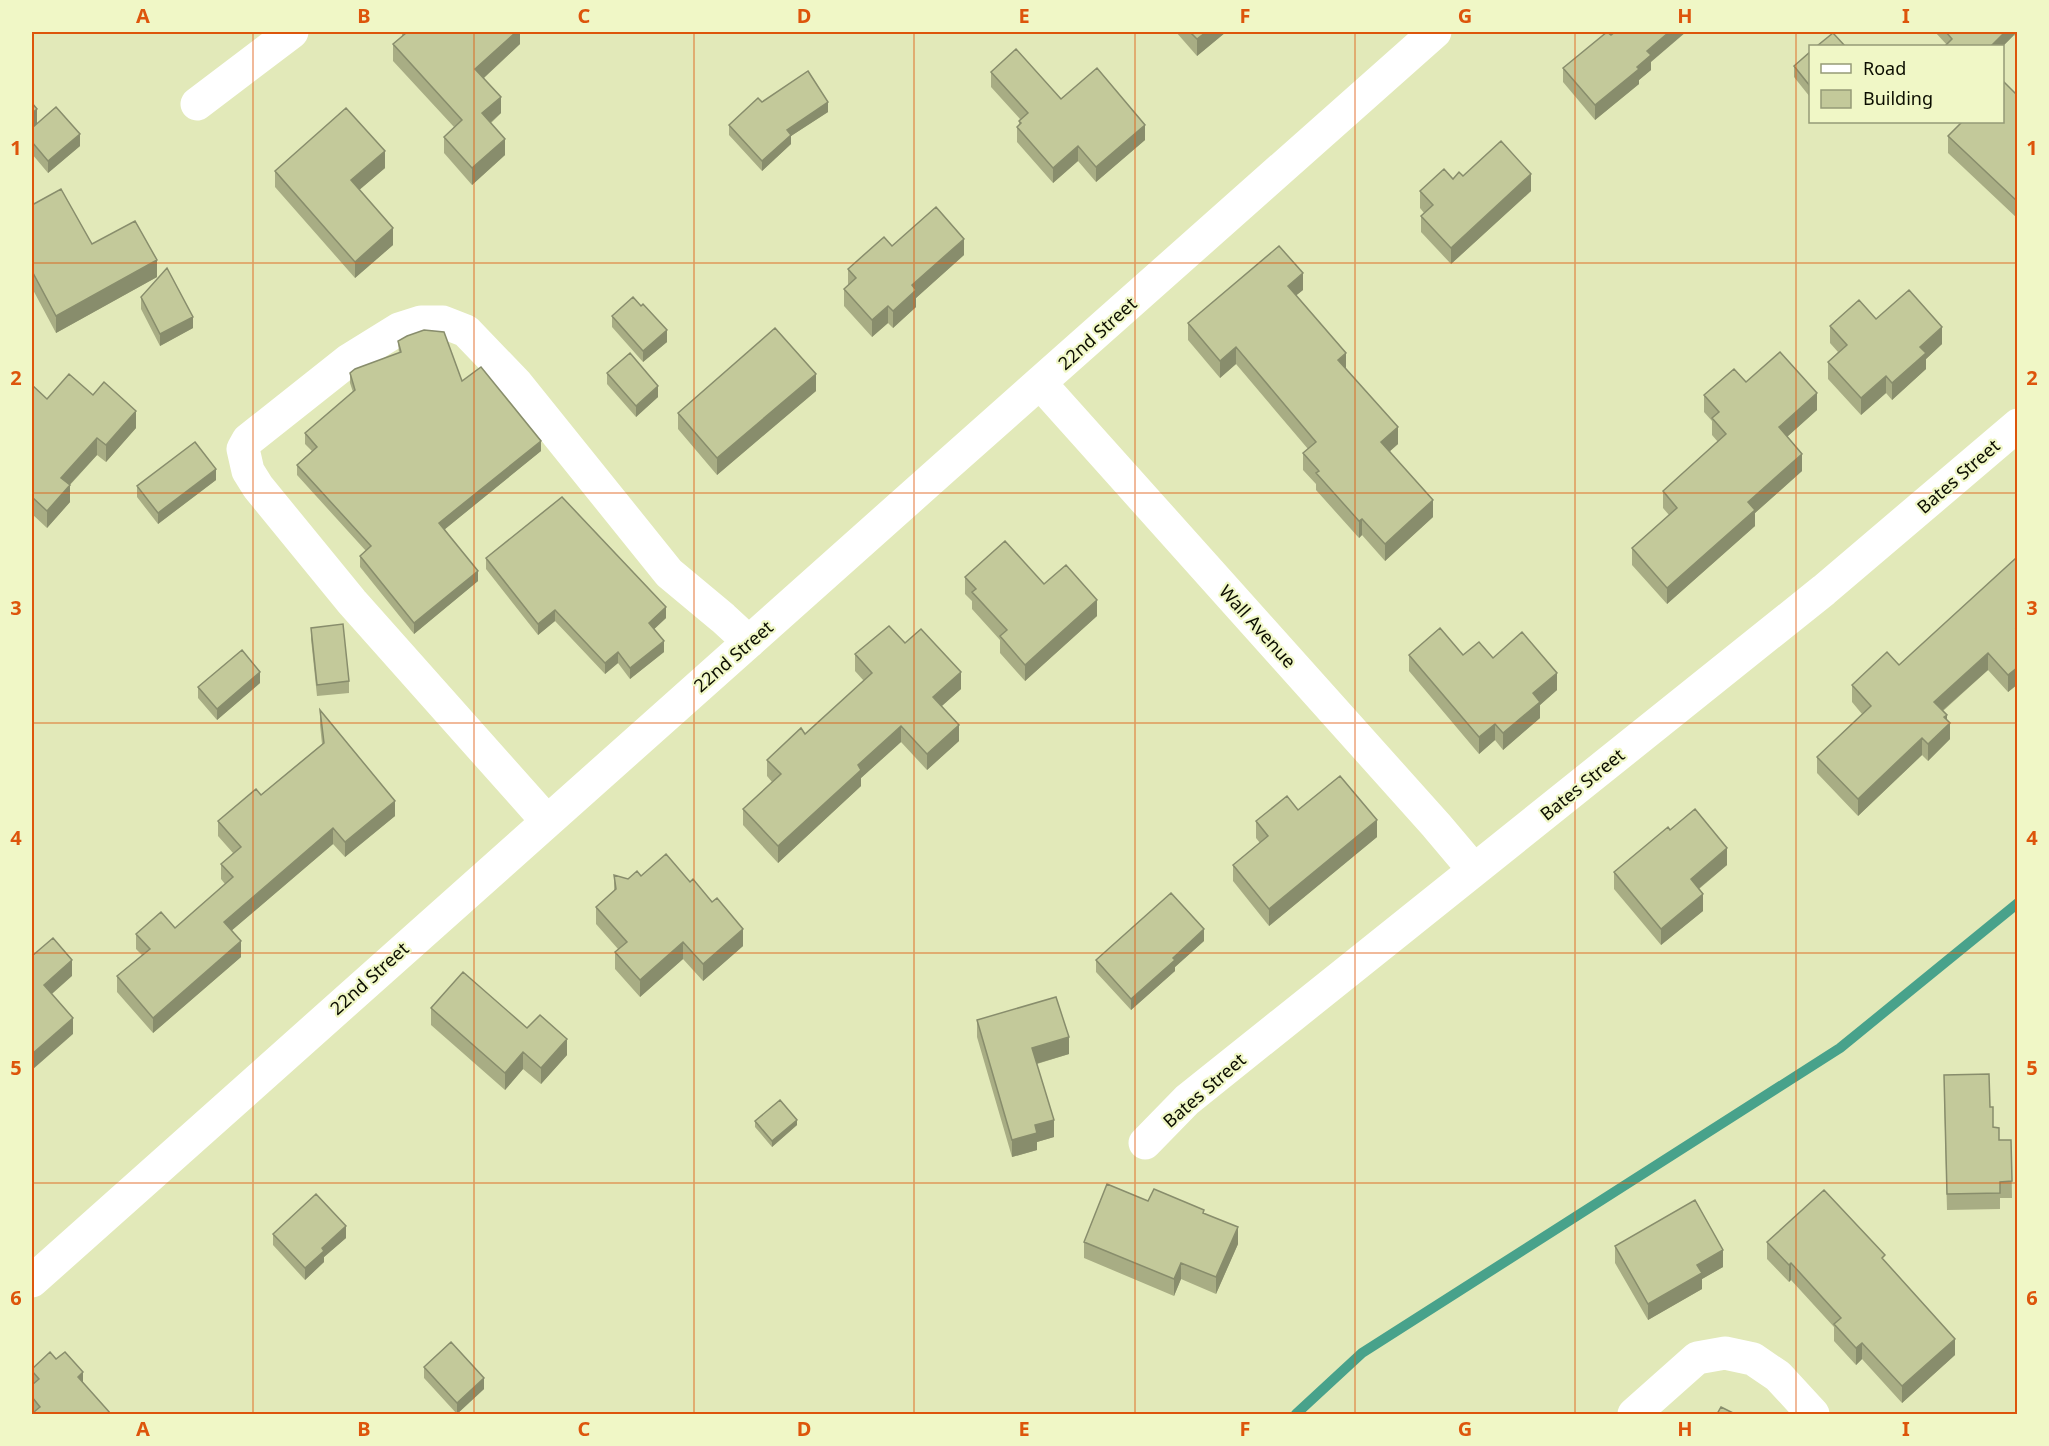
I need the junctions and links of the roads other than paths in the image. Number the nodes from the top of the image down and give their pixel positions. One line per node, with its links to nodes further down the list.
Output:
1 (292, 32): 3 (street)
2 (1435, 32): 4 (street, 22nd Street)
3 (197, 105)
4 (1040, 383): 6 (street, 22nd Street); 8 (street, Wall Avenue)
5 (2018, 425): 8 (street, Bates Street)
6 (749, 642): 7 (street, 22nd Street); 7 (street)
7 (546, 820): 10 (street, 22nd Street)
8 (1474, 870): 9 (street, Bates Street)
9 (1145, 1143)
10 (32, 1281)
11 (1634, 1414): 12 (street)
12 (1813, 1414)

